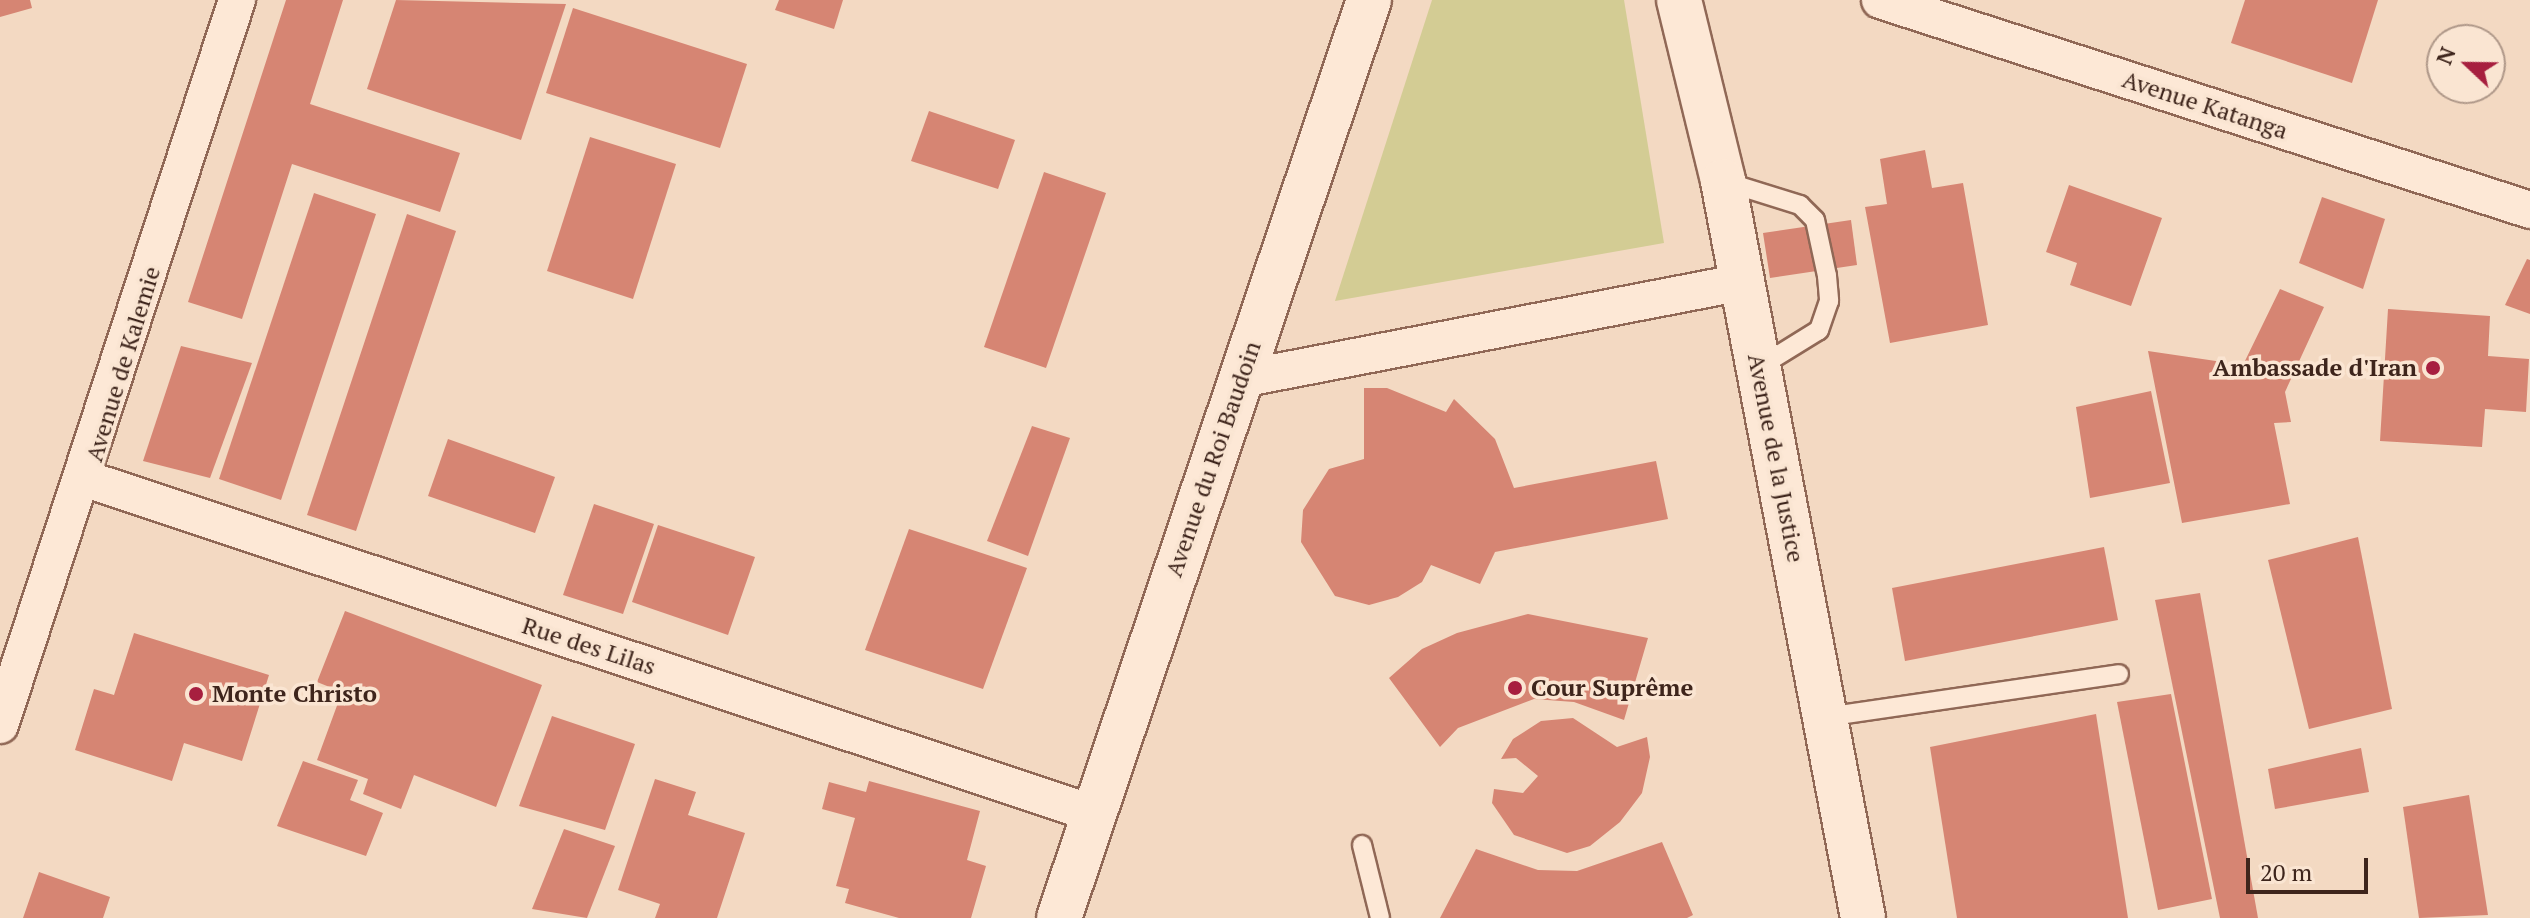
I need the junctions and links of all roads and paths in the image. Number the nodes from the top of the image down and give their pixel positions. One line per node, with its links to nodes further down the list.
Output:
1 (237, 0): 10 (street, Avenue de Kalemie)
2 (1369, 0): 9 (street, Avenue du Roi Baudoin)
3 (1679, 0): 5 (street, Avenue de la Justice)
4 (1880, 0): 6 (street, Avenue Katanga)
5 (1723, 181): 7 (street, Avenue de la Justice); 8 (lane)
6 (2530, 210)
7 (1743, 282): 8 (street, Avenue de la Justice); 9 (street)
8 (1759, 368): 12 (street, Avenue de la Justice)
9 (1241, 379): 14 (street, Avenue du Roi Baudoin)
10 (86, 479): 13 (street, Avenue de Kalemie); 14 (street, Rue des Lilas)
11 (2119, 674): 12 (lane)
12 (1825, 717): 18 (street, Avenue de la Justice)
13 (0, 725)
14 (1092, 813): 16 (street, Avenue du Roi Baudoin)
15 (1362, 845): 17 (lane)
16 (1059, 918)
17 (1380, 918)
18 (1863, 918)

